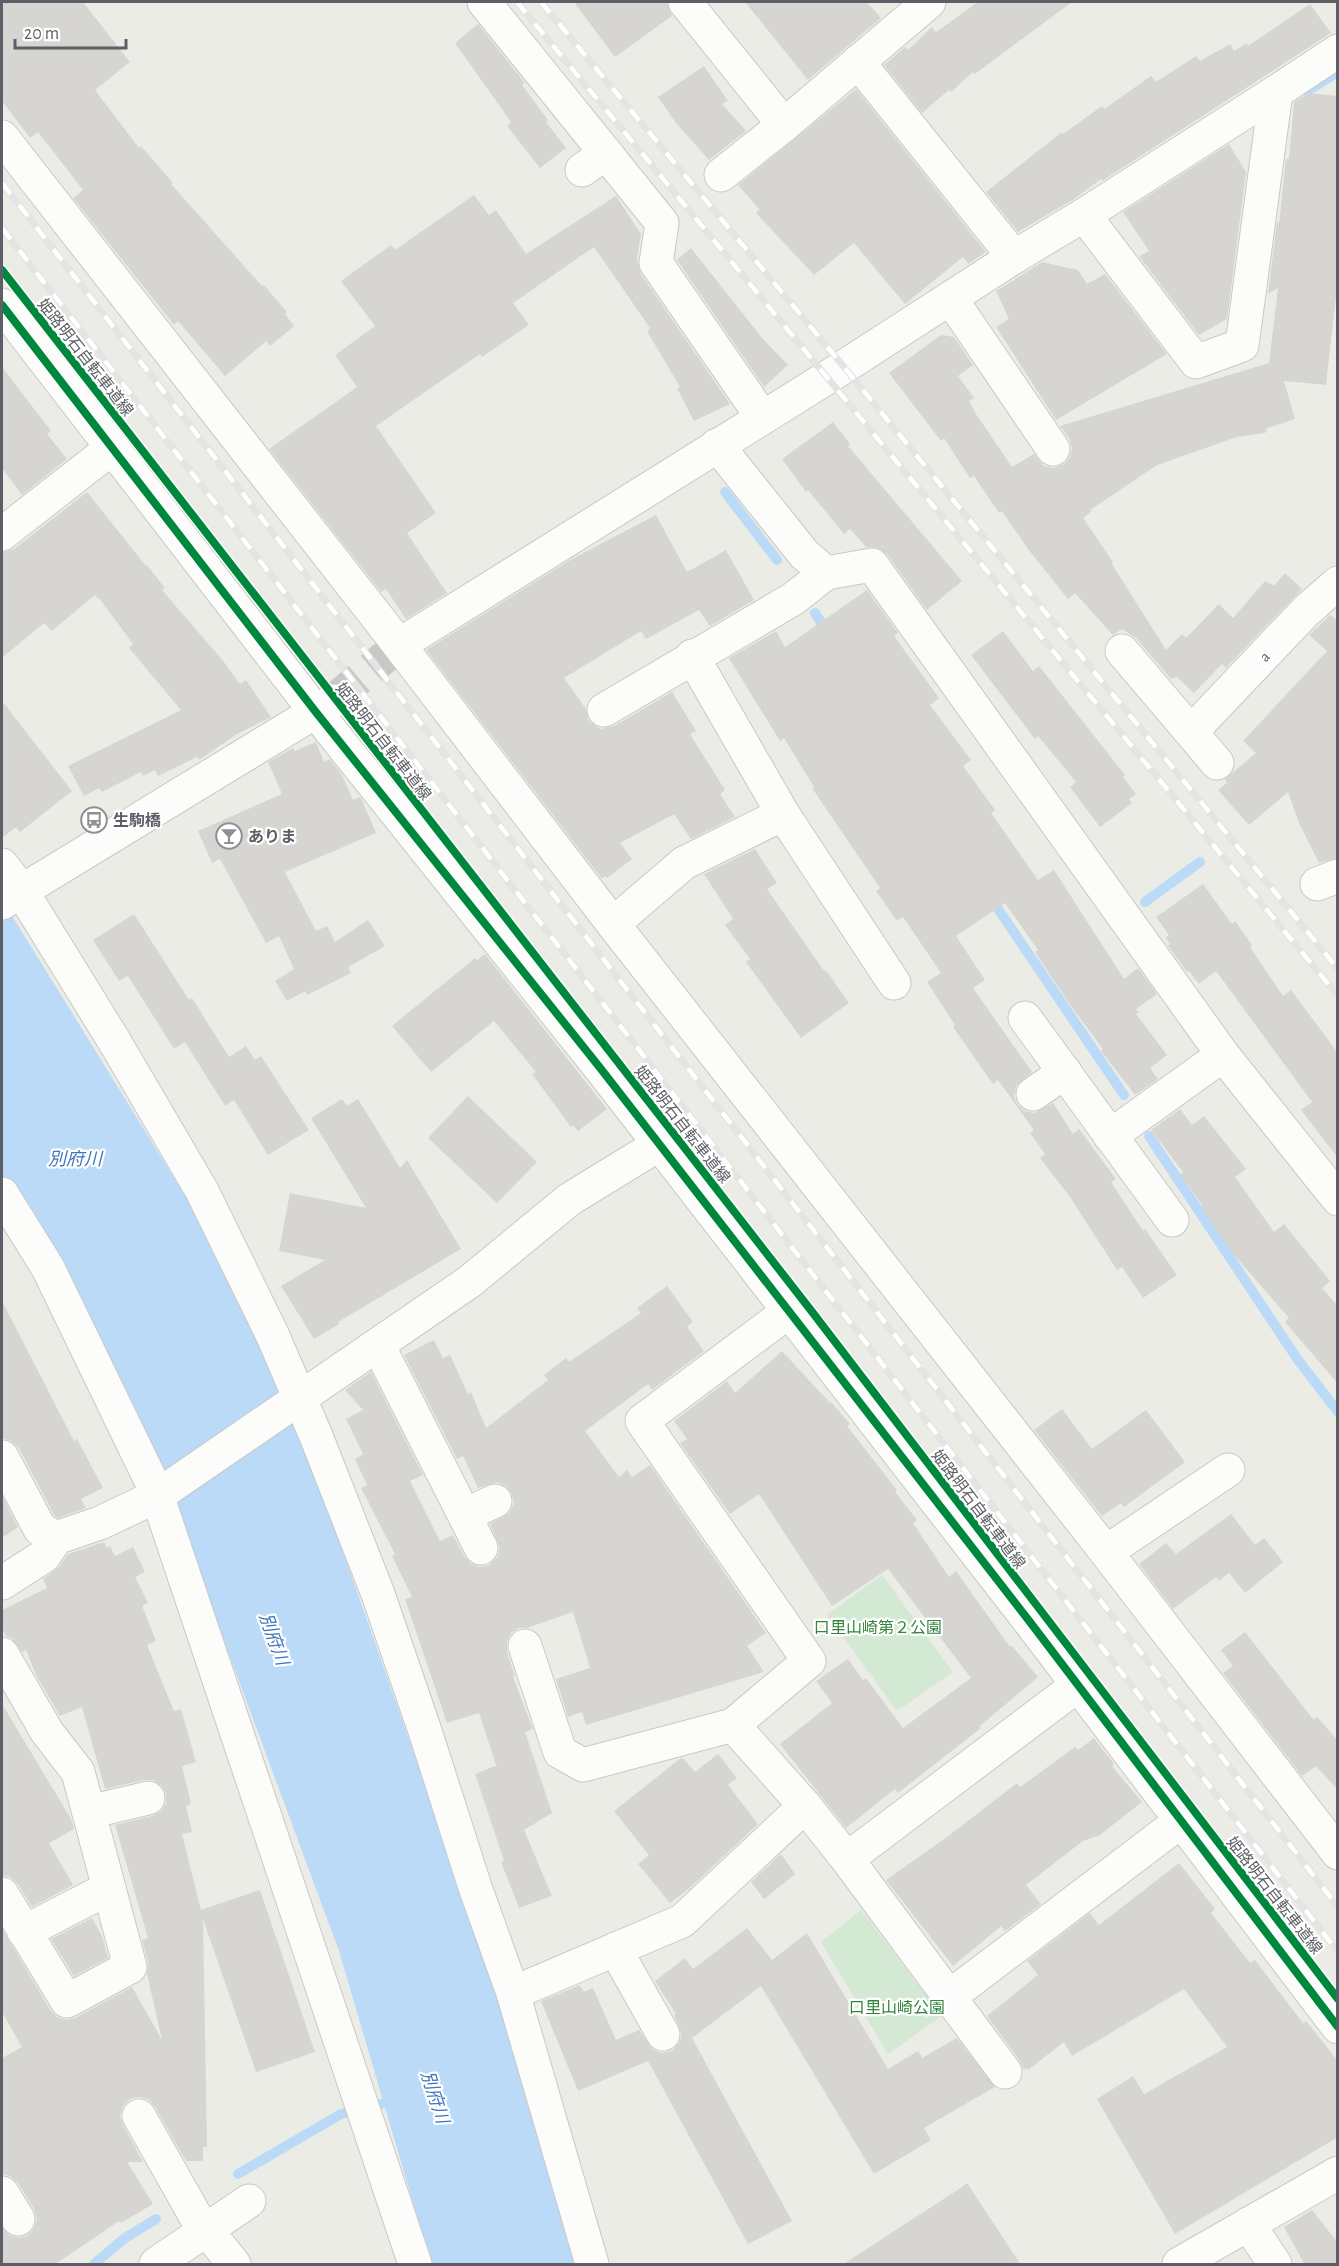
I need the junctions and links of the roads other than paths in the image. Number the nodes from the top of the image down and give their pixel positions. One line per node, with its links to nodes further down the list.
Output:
1 (484, 2): 14 (street)
2 (685, 2): 7 (street)
3 (929, 2): 5 (street)
4 (1338, 51): 6 (street)
5 (858, 62): 7 (street); 11 (street)
6 (1276, 92): 10 (street); 10 (street)
7 (784, 125): 9 (street)
8 (2, 137): 21 (street)
9 (721, 175)
10 (1084, 214): 11 (street)
11 (1014, 256): 12 (street)
12 (951, 299): 14 (street); 17 (street)
13 (2, 305): 16 (street)
14 (762, 417): 15 (street)
15 (717, 445): 20 (street); 21 (street)
16 (112, 448): 18 (street); 24 (street)
17 (1053, 449)
18 (2, 534)
19 (1338, 583): 26 (street, a)
20 (810, 585): 23 (street); 34 (street)
21 (399, 645): 31 (street)
22 (1122, 651): 26 (street)
23 (692, 656): 25 (street); 28 (street)
24 (325, 705): 30 (street); 38 (street)
25 (604, 710)
26 (1192, 731): 27 (street)
27 (1217, 763)
28 (783, 814): 31 (street); 32 (street)
29 (2, 865): 30 (street)
30 (11, 897): 44 (street)
31 (614, 924): 52 (street)
32 (894, 982)
33 (1025, 1018): 35 (street)
34 (1223, 1055): 37 (street); 40 (street)
35 (1065, 1072): 36 (street); 37 (street)
36 (1033, 1094)
37 (1110, 1136): 41 (street)
38 (660, 1144): 42 (street); 43 (street)
39 (2, 1194): 47 (street)
40 (1338, 1199)
41 (1172, 1220)
42 (788, 1312): 56 (street); 57 (street)
43 (378, 1345): 44 (street); 49 (street)
44 (300, 1400): 47 (street); 68 (street)
45 (2, 1457): 50 (street)
46 (1228, 1470): 52 (street)
47 (157, 1496): 50 (street); 80 (street)
48 (495, 1501): 49 (street)
49 (465, 1515): 51 (street)
50 (56, 1538): 53 (street)
51 (481, 1548)
52 (1106, 1552): 62 (street)
53 (2, 1583)
54 (525, 1646): 57 (street)
55 (2, 1654): 60 (street)
56 (1078, 1685): 61 (street); 63 (street)
57 (733, 1725): 59 (street)
58 (148, 1798): 60 (street)
59 (805, 1806): 63 (street); 67 (street)
60 (88, 1812): 64 (street)
61 (1181, 1821): 69 (street); 70 (street)
62 (1338, 1853)
63 (848, 1859): 69 (street)
64 (109, 1888): 66 (street); 66 (street)
65 (2, 1894): 66 (street)
66 (24, 1932)
67 (615, 1949): 68 (street); 71 (street)
68 (513, 1992): 81 (street)
69 (949, 1997): 72 (street)
70 (1338, 2027)
71 (663, 2034)
72 (1005, 2072)
73 (139, 2116): 76 (street)
74 (1338, 2173): 77 (street)
75 (249, 2201): 76 (street)
76 (195, 2212): 78 (street); 79 (street)
77 (1248, 2224): 82 (street); 83 (street)
78 (156, 2265)
79 (234, 2265)
80 (415, 2265)
81 (592, 2265)
82 (1179, 2265)
83 (1275, 2265)

